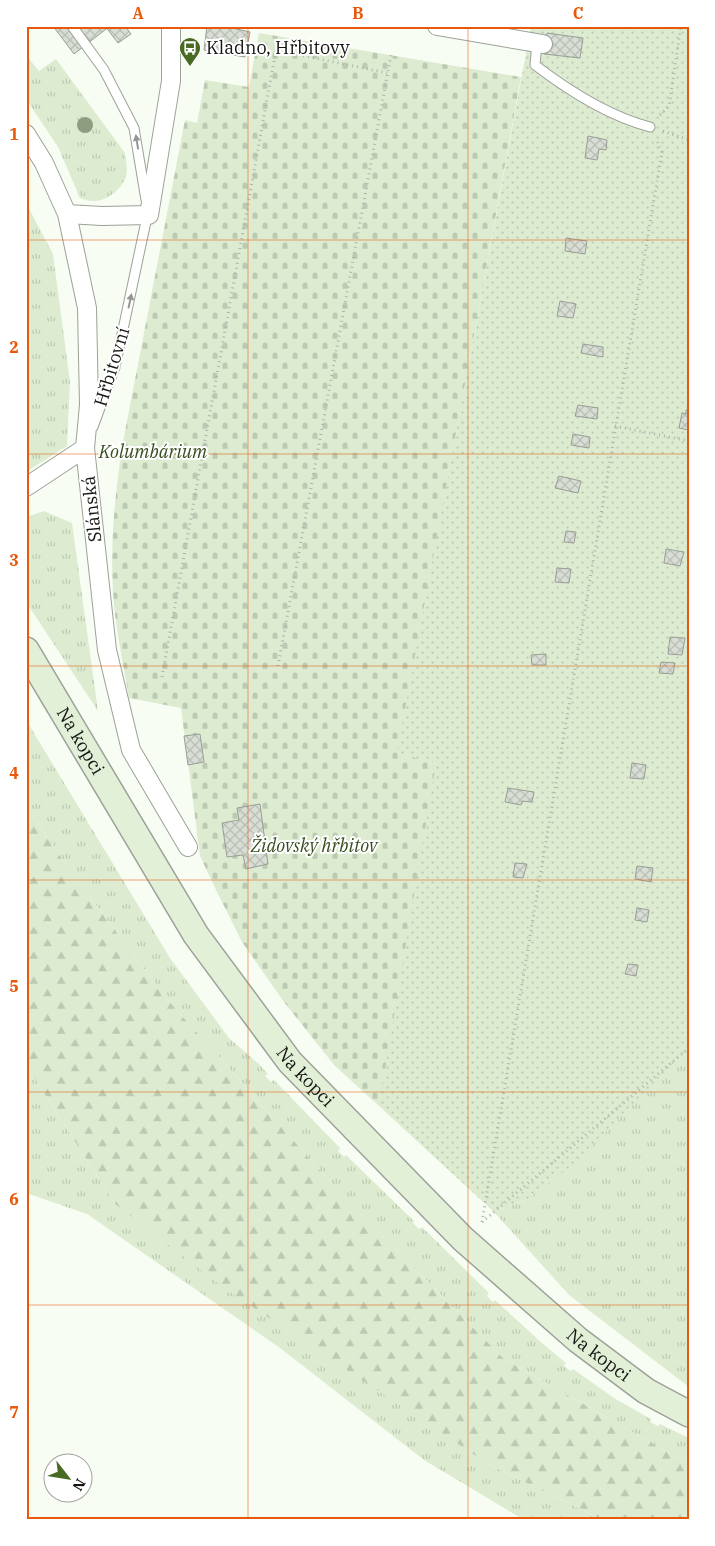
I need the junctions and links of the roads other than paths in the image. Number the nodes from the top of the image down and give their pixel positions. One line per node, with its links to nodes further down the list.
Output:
1 (72, 26): 8 (lane, Hřbitovní, one-way to 1)
2 (171, 26): 8 (street, Hřbitovní)
3 (437, 26): 4 (street)
4 (540, 43): 5 (lane)
5 (650, 127)
6 (26, 134): 7 (street, Slánská)
7 (66, 214): 8 (street); 9 (street, Slánská)
8 (149, 215): 9 (lane, Hřbitovní, one-way to 8)
9 (85, 448): 10 (street); 12 (street, Slánská)
10 (26, 487)
11 (26, 650): 13 (main road, Na kopci)
12 (188, 847)
13 (689, 1414)

